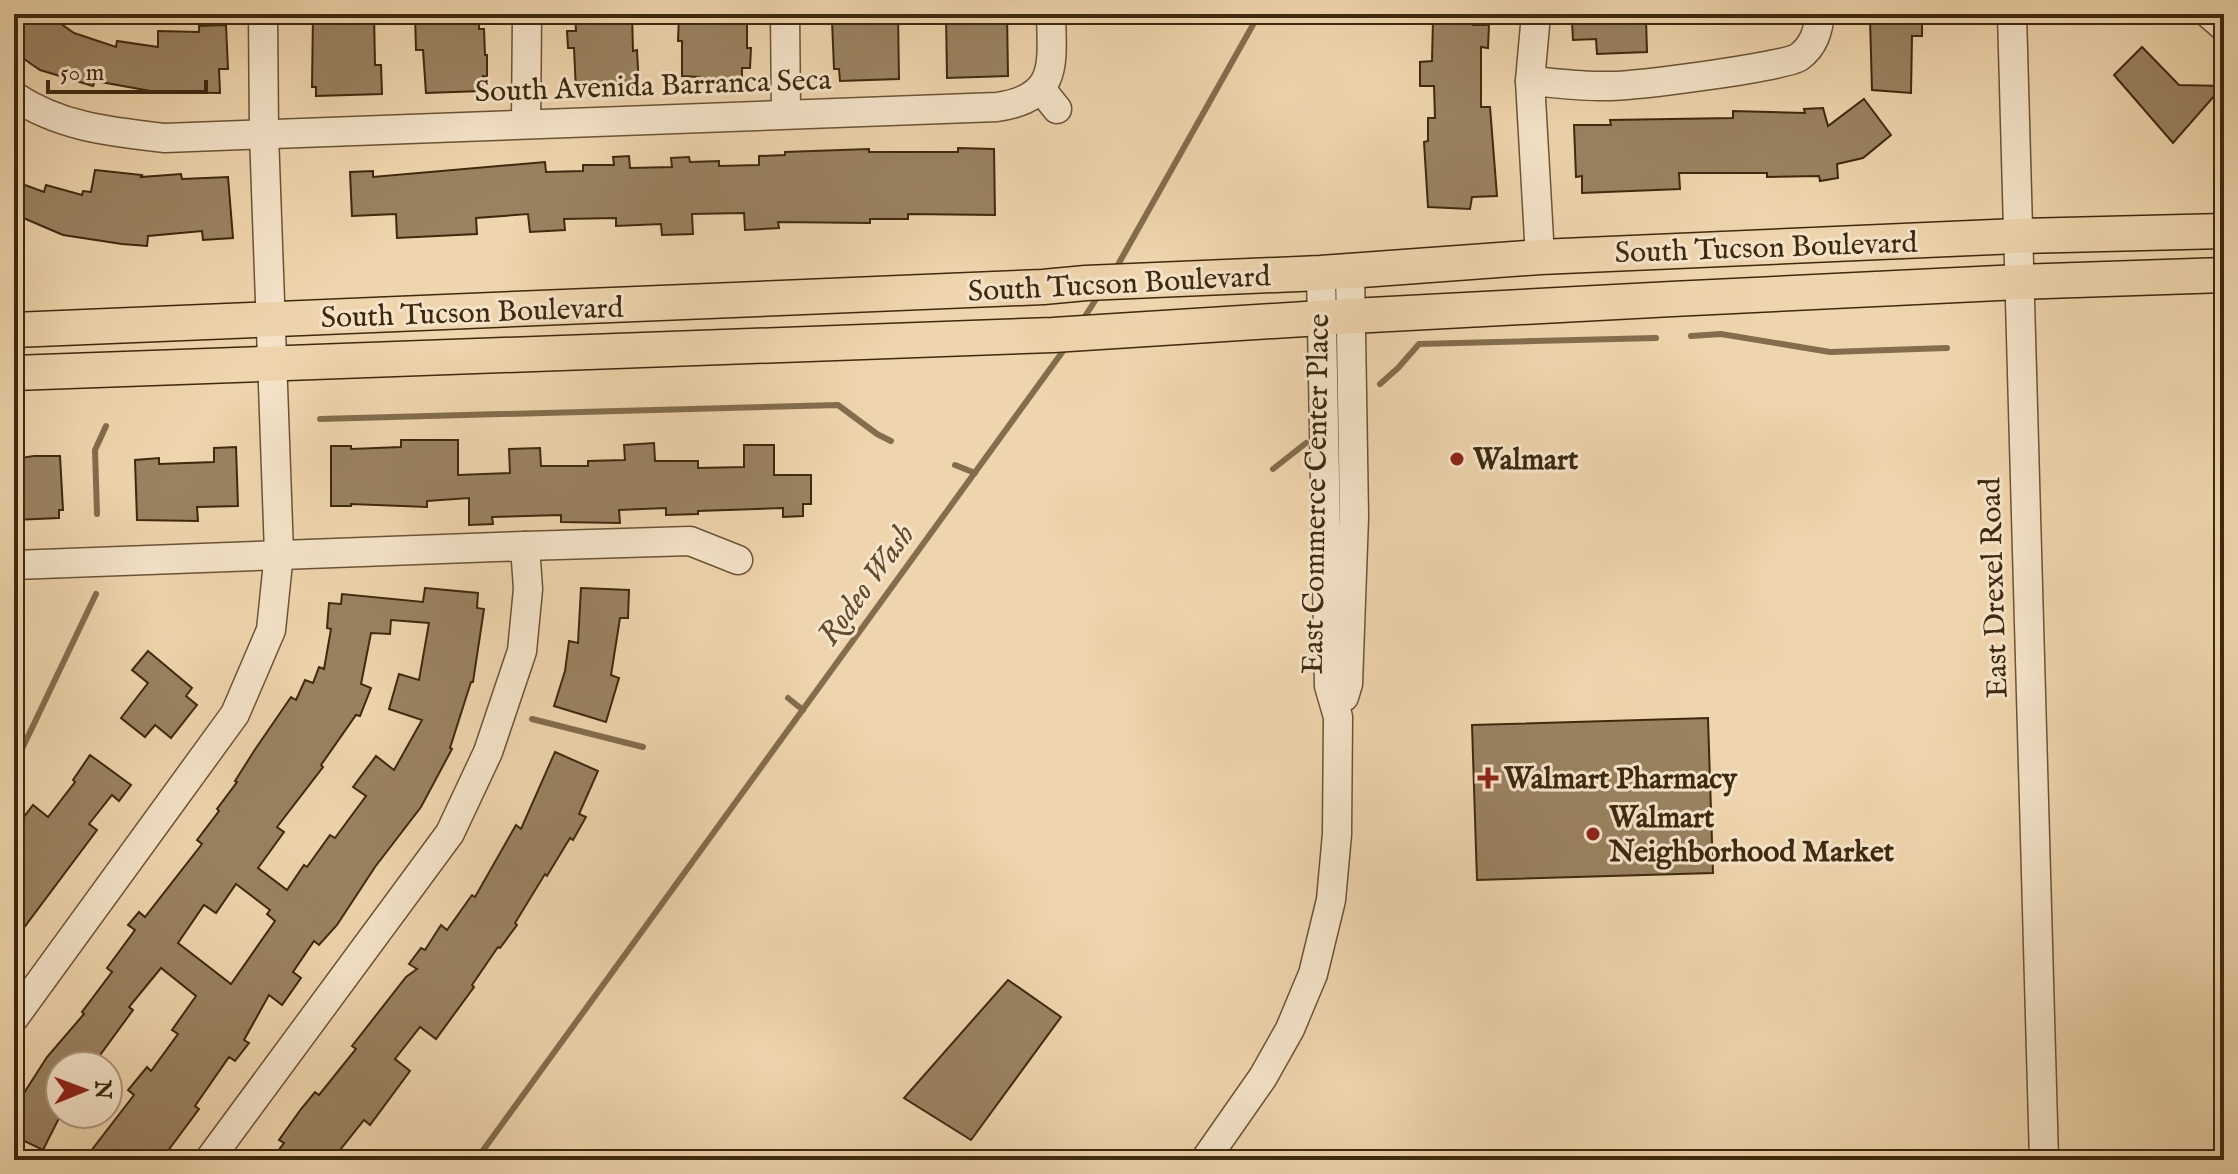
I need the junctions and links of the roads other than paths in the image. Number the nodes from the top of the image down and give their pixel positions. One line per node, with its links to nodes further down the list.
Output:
1 (263, 14): 12 (street)
2 (527, 14): 11 (street)
3 (785, 14): 10 (street)
4 (1051, 14): 10 (street, South Avenida Barranca Seca)
5 (1536, 14): 8 (street)
6 (1820, 14): 8 (street)
7 (2012, 14): 14 (street, East Drexel Road)
8 (1530, 81): 15 (street)
9 (20, 110): 12 (street, South Avenida Barranca Seca)
10 (786, 114): 11 (street, South Avenida Barranca Seca)
11 (526, 124): 12 (street, South Avenida Barranca Seca)
12 (264, 134): 20 (street)
13 (2224, 231): 14 (main road, South Tucson Boulevard)
14 (2017, 236): 15 (main road, South Tucson Boulevard); 18 (street, East Drexel Road)
15 (1540, 257): 16 (main road, South Tucson Boulevard)
16 (1336, 271): 19 (street, East Commerce Center Place); 20 (main road, South Tucson Boulevard)
17 (2224, 275): 18 (main road, South Tucson Boulevard)
18 (2019, 282): 19 (main road, South Tucson Boulevard); 31 (street, East Drexel Road)
19 (1337, 317): 22 (main road, South Tucson Boulevard); 30 (street, East Commerce Center Place)
20 (270, 321): 21 (main road, South Tucson Boulevard); 22 (street)
21 (14, 330)
22 (271, 365): 23 (main road, South Tucson Boulevard); 25 (street)
23 (14, 373)
24 (525, 546): 25 (street); 26 (street); 29 (street)
25 (279, 553): 27 (street); 28 (street)
26 (738, 560)
27 (14, 565)
28 (14, 1018)
29 (209, 1160)
30 (1205, 1160)
31 (2044, 1160)

